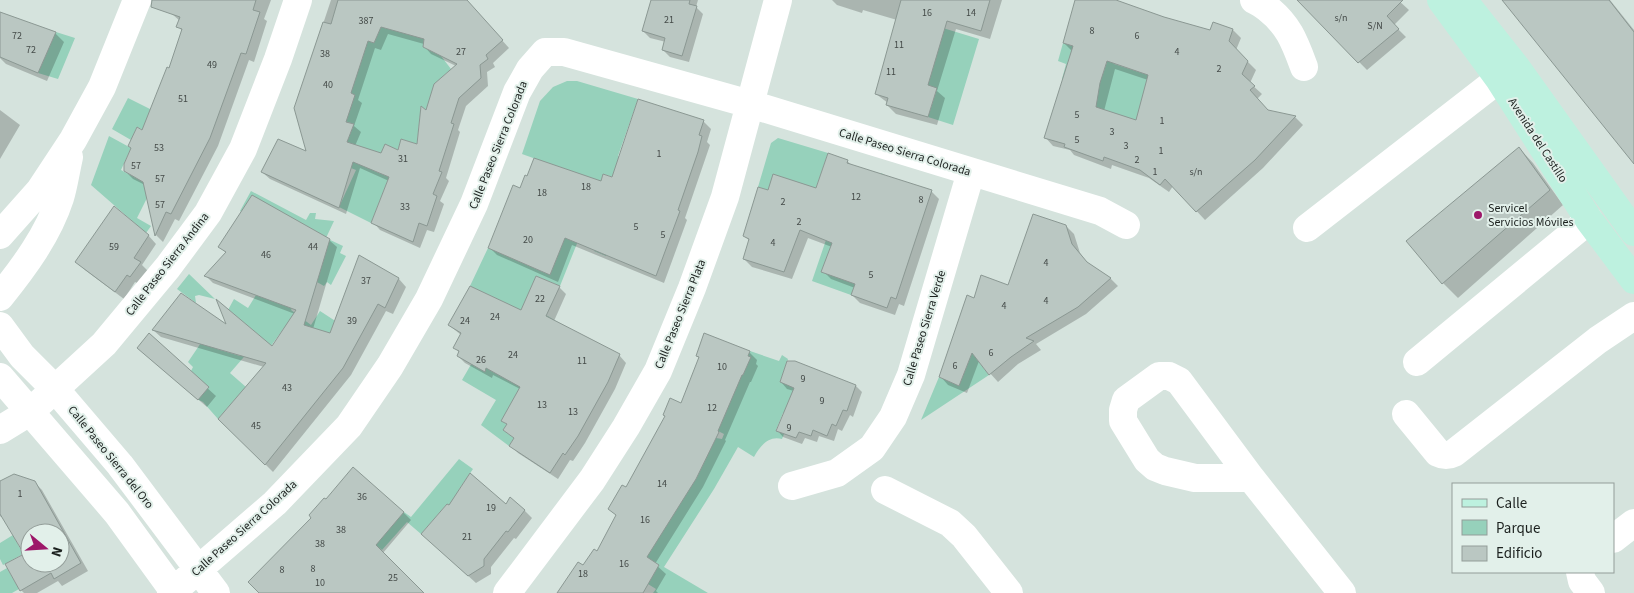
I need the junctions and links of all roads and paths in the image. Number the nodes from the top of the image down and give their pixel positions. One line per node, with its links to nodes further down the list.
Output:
1 (137, 0): 10 (street)
2 (298, 0): 23 (street, Calle Paseo Sierra Andina)
3 (778, 0): 9 (street, Calle Paseo Sierra Plata)
4 (1254, 0): 7 (street)
5 (1441, 0): 8 (main road, Avenida del Castillo)
6 (1463, 0): 8 (main road, Avenida del Castillo)
7 (1304, 68)
8 (1507, 73): 12 (main road, Avenida del Castillo); 14 (street); 15 (main road, Avenida del Castillo)
9 (750, 104): 11 (street, Calle Paseo Sierra Colorada); 32 (street, Calle Paseo Sierra Colorada); 36 (street, Calle Paseo Sierra Plata)
10 (72, 140): 16 (street); 18 (street)
11 (970, 172): 13 (street, Calle Paseo Sierra Colorada); 28 (street, Calle Paseo Sierra Verde)
12 (1589, 220): 17 (main road, Avenida del Castillo); 21 (street)
13 (1126, 225)
14 (1307, 228)
15 (1634, 232)
16 (0, 235)
17 (1634, 280)
18 (0, 297)
19 (1634, 316): 25 (street)
20 (0, 326): 23 (street, Calle Paseo Sierra del Oro)
21 (1417, 362)
22 (0, 377): 24 (street)
23 (56, 390): 24 (street, Calle Paseo Sierra Andina); 32 (street, Calle Paseo Sierra del Oro)
24 (31, 412): 26 (street, Calle Paseo Sierra Andina); 34 (street)
25 (1406, 414)
26 (0, 430)
27 (1251, 478): 27 (street); 38 (street)
28 (792, 486)
29 (885, 490): 37 (street)
30 (1634, 523): 31 (street)
31 (1614, 538)
32 (198, 570): 34 (street, Calle Paseo Sierra Colorada); 35 (street, Calle Paseo Sierra del Oro)
33 (1580, 573): 39 (street)
34 (173, 592)
35 (216, 593)
36 (507, 593)
37 (1009, 593)
38 (1342, 593)
39 (1591, 593)

